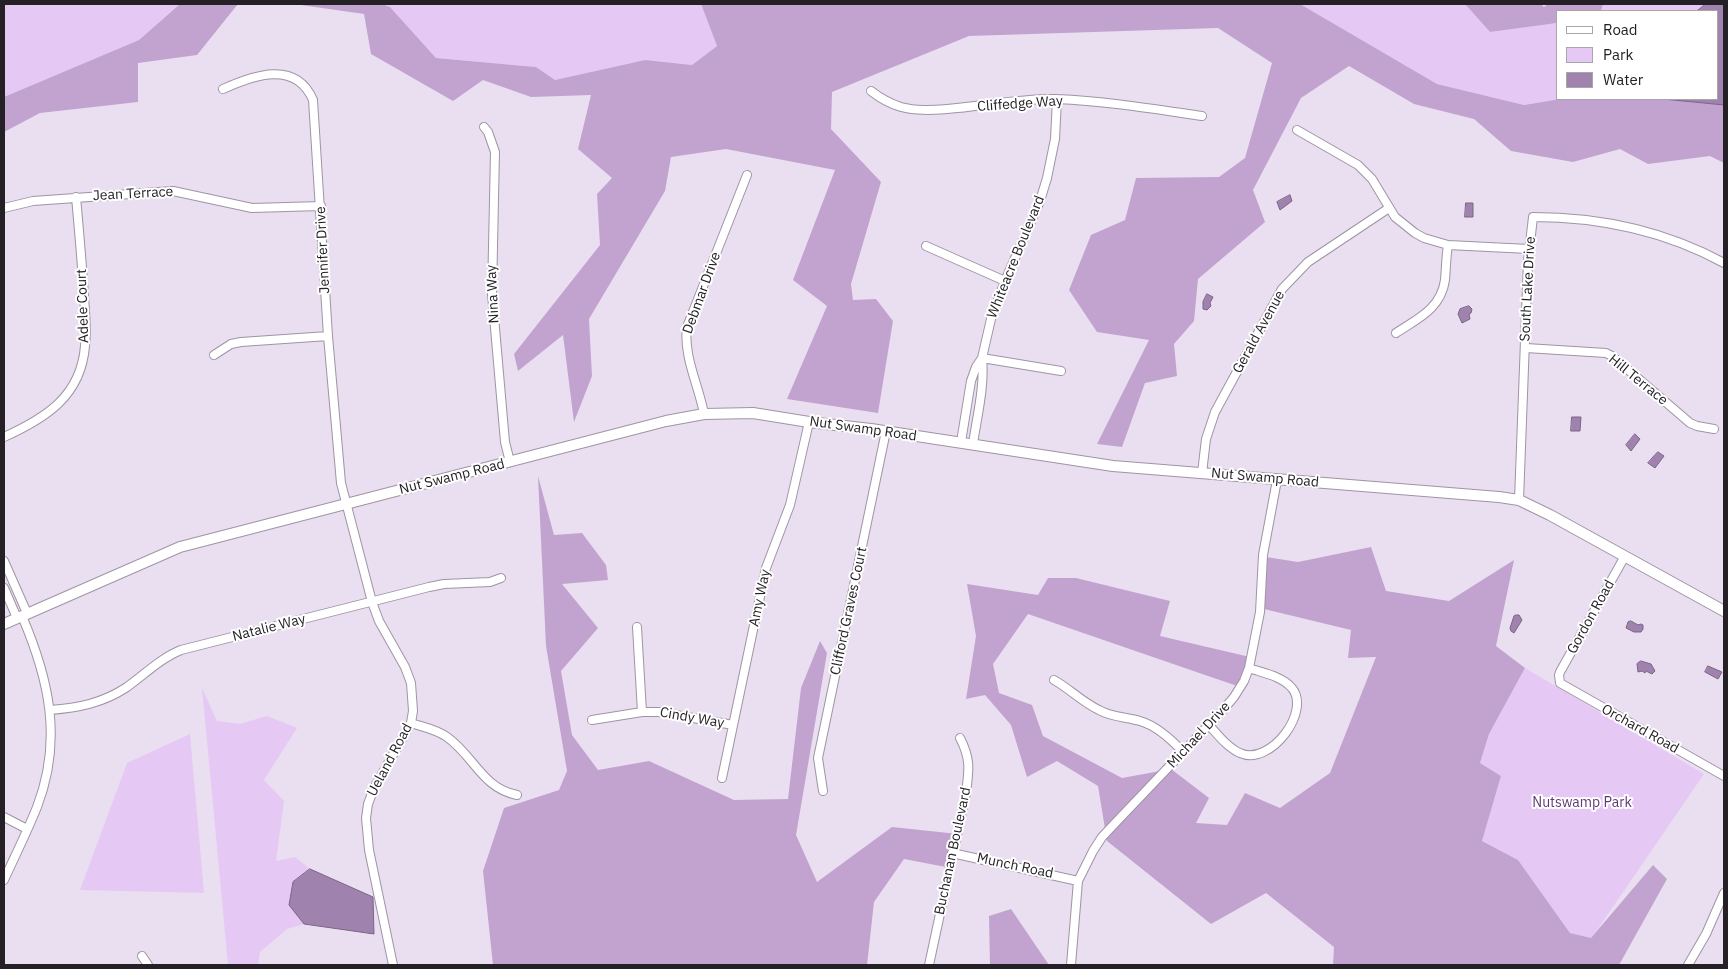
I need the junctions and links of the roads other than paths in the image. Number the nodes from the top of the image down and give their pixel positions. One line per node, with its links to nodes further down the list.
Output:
1 (223, 89): 9 (street, Jennifer Drive)
2 (871, 91): 3 (street, Cliffedge Way)
3 (1057, 99): 4 (street, Cliffedge Way); 16 (street, Whiteacre Boulevard)
4 (1202, 116)
5 (484, 127): 30 (street, Nina Way)
6 (1297, 130): 11 (street)
7 (747, 175): 23 (street, Debmar Drive)
8 (76, 197): 9 (street, Jean Terrace); 10 (street, Jean Terrace); 27 (street, Adele Court)
9 (321, 206): 18 (street, Jennifer Drive)
10 (4, 208)
11 (1389, 208): 12 (street); 31 (street, Gerald Avenue)
12 (1448, 245): 14 (street); 17 (street)
13 (926, 246): 16 (street)
14 (1529, 249): 15 (street, South Lake Drive); 19 (street, South Lake Drive)
15 (1724, 263)
16 (1005, 281): 21 (street, Whiteacre Boulevard)
17 (1396, 333)
18 (328, 336): 20 (street); 34 (street, Jennifer Drive)
19 (1526, 348): 25 (street, Hill Terrace); 33 (street, South Lake Drive)
20 (214, 355)
21 (982, 358): 22 (street); 28 (street, Whiteacre Boulevard); 29 (street)
22 (1061, 371)
23 (704, 414): 24 (main road, Nut Swamp Road); 30 (main road, Nut Swamp Road)
24 (809, 422): 26 (main road, Nut Swamp Road); 52 (street, Amy Way)
25 (1714, 429)
26 (886, 431): 28 (main road, Nut Swamp Road); 57 (street, Clifford Graves Court)
27 (4, 437)
28 (961, 442): 29 (main road, Nut Swamp Road)
29 (973, 444): 31 (main road, Nut Swamp Road)
30 (510, 462): 34 (main road, Nut Swamp Road)
31 (1202, 473): 32 (main road, Nut Swamp Road)
32 (1277, 480): 33 (main road, Nut Swamp Road); 44 (street, Michael Drive)
33 (1519, 500): 35 (main road, Nut Swamp Road)
34 (346, 504): 39 (street, Ueland Road); 41 (main road, Nut Swamp Road)
35 (1625, 556): 40 (main road, Nut Swamp Road); 46 (street, Gordon Road)
36 (4, 561): 41 (street)
37 (501, 578): 39 (street, Natalie Way)
38 (4, 588): 41 (street)
39 (372, 602): 47 (street, Natalie Way); 50 (street, Ueland Road)
40 (1724, 610)
41 (22, 616): 42 (main road, Nut Swamp Road); 47 (street)
42 (4, 624)
43 (637, 627): 48 (street)
44 (1249, 668): 51 (street, Michael Drive); 51 (street)
45 (1054, 680): 54 (street)
46 (1559, 680): 55 (street, Orchard Road)
47 (50, 710): 60 (street)
48 (642, 712): 49 (street, Cindy Way); 52 (street, Cindy Way)
49 (592, 720)
50 (411, 723): 58 (street); 67 (street, Ueland Road)
51 (1209, 725): 54 (street, Michael Drive)
52 (733, 726): 56 (street, Amy Way)
53 (960, 738): 61 (street, Buchanan Boulevard)
54 (1183, 752): 63 (street, Michael Drive)
55 (1724, 776)
56 (722, 778)
57 (823, 791)
58 (517, 795)
59 (4, 817): 60 (street)
60 (27, 829): 62 (street)
61 (952, 853): 63 (street, Munch Road); 68 (street, Buchanan Boulevard)
62 (4, 880)
63 (1078, 880): 69 (street, Michael Drive)
64 (1724, 893): 70 (street)
65 (142, 956): 66 (street)
66 (148, 965)
67 (393, 965)
68 (929, 965)
69 (1071, 965)
70 (1688, 965)

